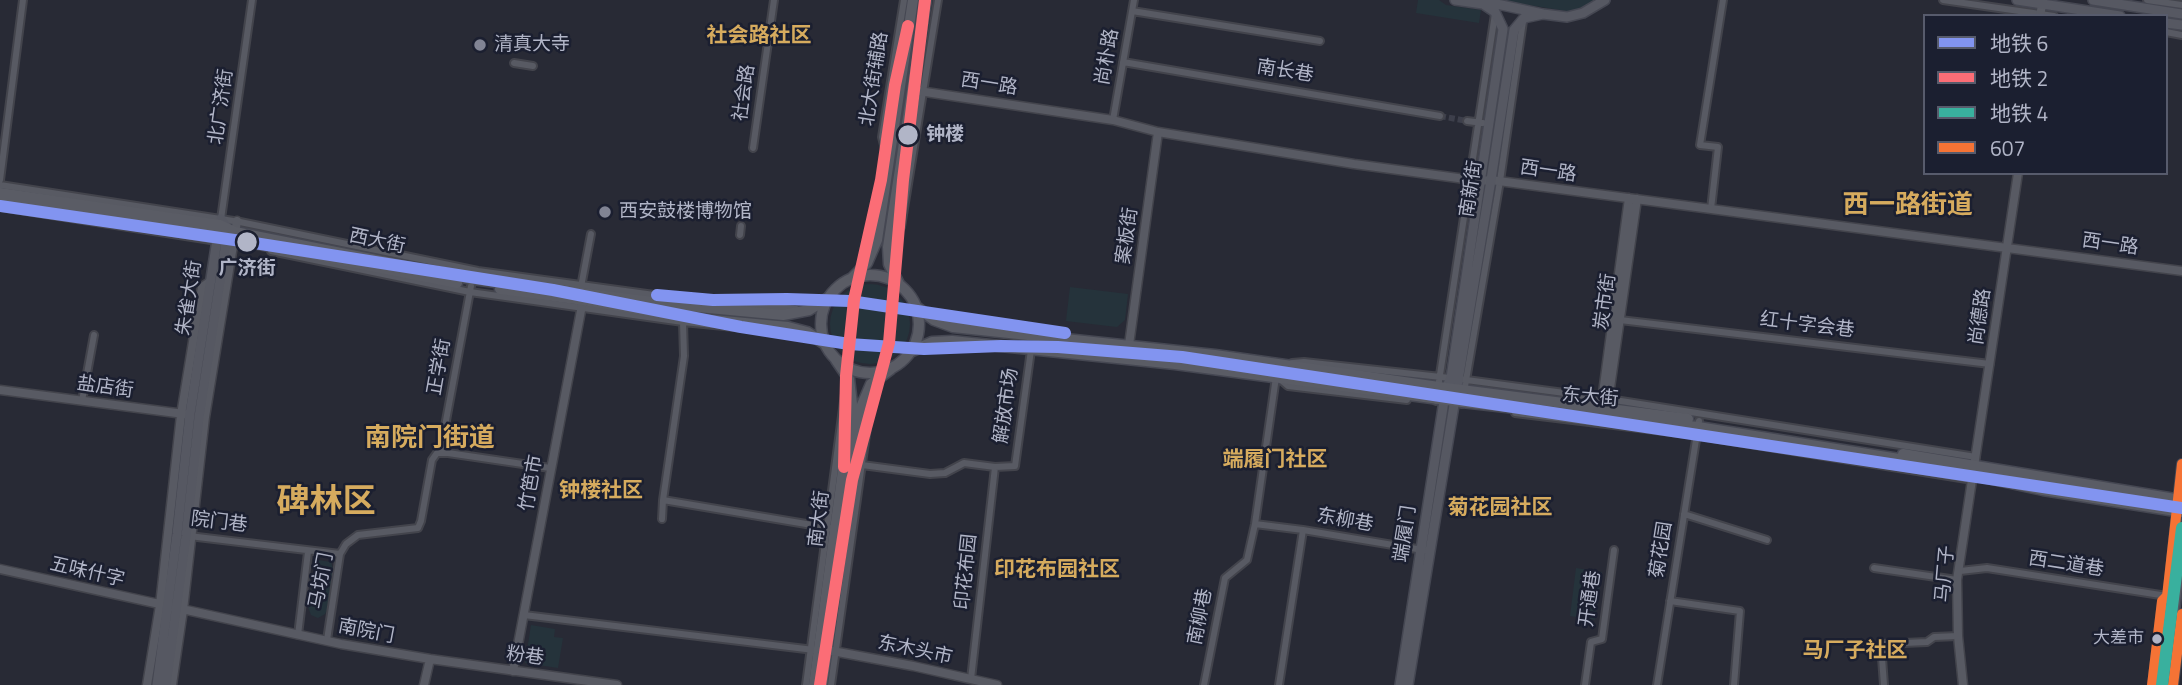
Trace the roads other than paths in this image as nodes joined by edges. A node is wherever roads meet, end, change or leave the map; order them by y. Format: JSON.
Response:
{"nodes":[{"id":1,"x":23,"y":0,"type":"edge"},
{"id":2,"x":252,"y":0,"type":"edge"},
{"id":3,"x":774,"y":0,"type":"edge"},
{"id":4,"x":904,"y":0,"type":"edge"},
{"id":5,"x":913,"y":0,"type":"edge"},
{"id":6,"x":926,"y":0,"type":"edge"},
{"id":7,"x":938,"y":0,"type":"edge"},
{"id":8,"x":1133,"y":0,"type":"edge"},
{"id":9,"x":1455,"y":0,"type":"edge"},
{"id":10,"x":1605,"y":0,"type":"edge"},
{"id":11,"x":1723,"y":0,"type":"edge"},
{"id":12,"x":1943,"y":0,"type":"edge"},
{"id":13,"x":2017,"y":0,"type":"edge"},
{"id":14,"x":2093,"y":0,"type":"edge"},
{"id":15,"x":2147,"y":0,"type":"edge"},
{"id":16,"x":1483,"y":4,"type":"junction"},
{"id":17,"x":2182,"y":5,"type":"edge"},
{"id":18,"x":2041,"y":8,"type":"edge"},
{"id":19,"x":1132,"y":11,"type":"junction"},
{"id":20,"x":1543,"y":14,"type":"junction"},
{"id":21,"x":2100,"y":14,"type":"edge"},
{"id":22,"x":2182,"y":14,"type":"edge"},
{"id":23,"x":1320,"y":41,"type":"dead end"},
{"id":24,"x":1124,"y":62,"type":"junction"},
{"id":25,"x":514,"y":63,"type":"dead end"},
{"id":26,"x":533,"y":66,"type":"dead end"},
{"id":27,"x":917,"y":90,"type":"junction"},
{"id":28,"x":1440,"y":116,"type":"tunnel mouth"},
{"id":29,"x":1113,"y":120,"type":"junction"},
{"id":30,"x":1467,"y":121,"type":"tunnel mouth"},
{"id":31,"x":1484,"y":123,"type":"junction"},
{"id":32,"x":1158,"y":132,"type":"junction"},
{"id":33,"x":753,"y":148,"type":"dead end"},
{"id":34,"x":888,"y":163,"type":"junction"},
{"id":35,"x":2018,"y":175,"type":"edge"},
{"id":36,"x":1496,"y":180,"type":"junction"},
{"id":37,"x":1475,"y":181,"type":"junction"},
{"id":38,"x":0,"y":183,"type":"edge"},
{"id":39,"x":0,"y":193,"type":"edge"},
{"id":40,"x":1633,"y":199,"type":"junction"},
{"id":41,"x":0,"y":200,"type":"edge"},
{"id":42,"x":0,"y":207,"type":"edge"},
{"id":43,"x":1711,"y":209,"type":"junction"},
{"id":44,"x":741,"y":226,"type":"dead end"},
{"id":45,"x":227,"y":233,"type":"junction"},
{"id":46,"x":591,"y":234,"type":"dead end"},
{"id":47,"x":740,"y":235,"type":"dead end"},
{"id":48,"x":2007,"y":247,"type":"junction"},
{"id":49,"x":2182,"y":271,"type":"edge"},
{"id":50,"x":846,"y":281,"type":"junction"},
{"id":51,"x":901,"y":287,"type":"junction"},
{"id":52,"x":470,"y":289,"type":"junction"},
{"id":53,"x":581,"y":296,"type":"junction"},
{"id":54,"x":828,"y":298,"type":"junction"},
{"id":55,"x":915,"y":306,"type":"junction"},
{"id":56,"x":687,"y":320,"type":"junction"},
{"id":57,"x":1620,"y":320,"type":"junction"},
{"id":58,"x":94,"y":335,"type":"dead end"},
{"id":59,"x":825,"y":344,"type":"junction"},
{"id":60,"x":1129,"y":345,"type":"junction"},
{"id":61,"x":1031,"y":349,"type":"junction"},
{"id":62,"x":910,"y":352,"type":"junction"},
{"id":63,"x":836,"y":360,"type":"junction"},
{"id":64,"x":1990,"y":364,"type":"junction"},
{"id":65,"x":891,"y":369,"type":"junction"},
{"id":66,"x":879,"y":376,"type":"junction"},
{"id":67,"x":1276,"y":377,"type":"junction"},
{"id":68,"x":1452,"y":384,"type":"junction"},
{"id":69,"x":0,"y":390,"type":"edge"},
{"id":70,"x":82,"y":401,"type":"junction"},
{"id":71,"x":1449,"y":402,"type":"junction"},
{"id":72,"x":1605,"y":404,"type":"junction"},
{"id":73,"x":194,"y":416,"type":"junction"},
{"id":74,"x":1698,"y":428,"type":"junction"},
{"id":75,"x":440,"y":453,"type":"junction"},
{"id":76,"x":2182,"y":464,"type":"edge"},
{"id":77,"x":862,"y":465,"type":"junction"},
{"id":78,"x":995,"y":467,"type":"junction"},
{"id":79,"x":550,"y":468,"type":"junction"},
{"id":80,"x":1974,"y":469,"type":"junction"},
{"id":81,"x":2180,"y":497,"type":"edge"},
{"id":82,"x":663,"y":500,"type":"junction"},
{"id":83,"x":1684,"y":514,"type":"junction"},
{"id":84,"x":2179,"y":517,"type":"edge"},
{"id":85,"x":662,"y":519,"type":"dead end"},
{"id":86,"x":1255,"y":524,"type":"junction"},
{"id":87,"x":832,"y":527,"type":"junction"},
{"id":88,"x":1303,"y":530,"type":"junction"},
{"id":89,"x":185,"y":535,"type":"junction"},
{"id":90,"x":1766,"y":540,"type":"dead end"},
{"id":91,"x":2182,"y":546,"type":"edge"},
{"id":92,"x":1425,"y":550,"type":"junction"},
{"id":93,"x":1614,"y":551,"type":"dead end"},
{"id":94,"x":307,"y":552,"type":"junction"},
{"id":95,"x":340,"y":554,"type":"junction"},
{"id":96,"x":1874,"y":568,"type":"dead end"},
{"id":97,"x":0,"y":569,"type":"edge"},
{"id":98,"x":1959,"y":575,"type":"junction"},
{"id":99,"x":2167,"y":596,"type":"junction"},
{"id":100,"x":1670,"y":601,"type":"junction"},
{"id":101,"x":163,"y":606,"type":"junction"},
{"id":102,"x":180,"y":610,"type":"junction"},
{"id":103,"x":2182,"y":614,"type":"edge"},
{"id":104,"x":524,"y":615,"type":"junction"},
{"id":105,"x":298,"y":635,"type":"junction"},
{"id":106,"x":1958,"y":636,"type":"junction"},
{"id":107,"x":327,"y":640,"type":"junction"},
{"id":108,"x":823,"y":650,"type":"junction"},
{"id":109,"x":2176,"y":654,"type":"edge"},
{"id":110,"x":430,"y":659,"type":"junction"},
{"id":111,"x":513,"y":671,"type":"junction"},
{"id":112,"x":971,"y":679,"type":"junction"},
{"id":113,"x":147,"y":685,"type":"edge"},
{"id":114,"x":157,"y":685,"type":"edge"},
{"id":115,"x":166,"y":685,"type":"edge"},
{"id":116,"x":172,"y":685,"type":"edge"},
{"id":117,"x":424,"y":685,"type":"edge"},
{"id":118,"x":617,"y":685,"type":"edge"},
{"id":119,"x":806,"y":685,"type":"edge"},
{"id":120,"x":814,"y":685,"type":"edge"},
{"id":121,"x":822,"y":685,"type":"edge"},
{"id":122,"x":831,"y":685,"type":"edge"},
{"id":123,"x":997,"y":685,"type":"edge"},
{"id":124,"x":1204,"y":685,"type":"edge"},
{"id":125,"x":1279,"y":685,"type":"edge"},
{"id":126,"x":1400,"y":685,"type":"edge"},
{"id":127,"x":1408,"y":685,"type":"edge"},
{"id":128,"x":1585,"y":685,"type":"edge"},
{"id":129,"x":1657,"y":685,"type":"edge"},
{"id":130,"x":1734,"y":685,"type":"edge"},
{"id":131,"x":1884,"y":685,"type":"edge"},
{"id":132,"x":1962,"y":685,"type":"edge"},
{"id":133,"x":2152,"y":685,"type":"edge"},
{"id":134,"x":2159,"y":685,"type":"edge"},
{"id":135,"x":2166,"y":685,"type":"edge"},
{"id":136,"x":2173,"y":685,"type":"edge"}],
"edges":[{"from":1,"to":38,"type":"street"},
{"from":2,"to":45,"type":"street","name":"北广济街"},
{"from":3,"to":33,"type":"street","name":"社会路"},
{"from":4,"to":34,"type":"street","name":"北大街辅路"},
{"from":5,"to":34,"type":"main road"},
{"from":6,"to":27,"type":"main road"},
{"from":7,"to":27,"type":"street"},
{"from":8,"to":19,"type":"street","name":"尚朴路"},
{"from":9,"to":16,"type":"main road"},
{"from":10,"to":20,"type":"main road"},
{"from":11,"to":43,"type":"street"},
{"from":12,"to":18,"type":"street"},
{"from":13,"to":18,"type":"main road"},
{"from":14,"to":22,"type":"main road"},
{"from":15,"to":17,"type":"street"},
{"from":16,"to":20,"type":"main road"},
{"from":16,"to":31,"type":"main road","name":"南新街"},
{"from":18,"to":21,"type":"main road"},
{"from":19,"to":23,"type":"street"},
{"from":19,"to":24,"type":"street","name":"尚朴路"},
{"from":20,"to":36,"type":"main road","name":"南新街"},
{"from":24,"to":28,"type":"street","name":"南长巷"},
{"from":24,"to":29,"type":"street","name":"尚朴路"},
{"from":25,"to":26,"type":"street"},
{"from":27,"to":29,"type":"street","name":"西一路"},
{"from":27,"to":51,"type":"main road"},
{"from":29,"to":32,"type":"street","name":"西一路"},
{"from":30,"to":31,"type":"street"},
{"from":31,"to":37,"type":"main road","name":"南新街"},
{"from":32,"to":37,"type":"street","name":"西一路"},
{"from":32,"to":60,"type":"street","name":"案板街"},
{"from":34,"to":50,"type":"main road"},
{"from":35,"to":48,"type":"street","name":"尚德路"},
{"from":36,"to":37,"type":"street","name":"西一路"},
{"from":36,"to":40,"type":"street","name":"西一路"},
{"from":36,"to":68,"type":"main road","name":"南新街"},
{"from":37,"to":68,"type":"main road","name":"南新街"},
{"from":38,"to":45,"type":"street"},
{"from":39,"to":45,"type":"main road","name":"西大街"},
{"from":40,"to":43,"type":"street","name":"西一路"},
{"from":40,"to":57,"type":"street","name":"炭市街"},
{"from":40,"to":72,"type":"street","name":"炭市街"},
{"from":41,"to":45,"type":"main road","name":"西大街"},
{"from":42,"to":45,"type":"street"},
{"from":43,"to":48,"type":"street","name":"西一路"},
{"from":44,"to":47,"type":"street"},
{"from":45,"to":52,"type":"main road","name":"西大街"},
{"from":45,"to":53,"type":"main road","name":"西大街"},
{"from":45,"to":73,"type":"main road","name":"朱雀大街"},
{"from":45,"to":73,"type":"main road","name":"朱雀大街"},
{"from":46,"to":53,"type":"street"},
{"from":48,"to":49,"type":"street","name":"西一路"},
{"from":48,"to":64,"type":"street","name":"尚德路"},
{"from":50,"to":51,"type":"main road"},
{"from":50,"to":54,"type":"main road"},
{"from":51,"to":55,"type":"main road"},
{"from":52,"to":53,"type":"main road","name":"西大街"},
{"from":52,"to":75,"type":"street","name":"正学街"},
{"from":53,"to":54,"type":"main road","name":"西大街"},
{"from":53,"to":56,"type":"main road","name":"西大街"},
{"from":53,"to":79,"type":"street","name":"竹笆市"},
{"from":54,"to":59,"type":"main road"},
{"from":55,"to":60,"type":"main road","name":"东大街"},
{"from":55,"to":62,"type":"main road"},
{"from":56,"to":59,"type":"main road","name":"西大街"},
{"from":56,"to":82,"type":"street"},
{"from":57,"to":64,"type":"street","name":"红十字会巷"},
{"from":57,"to":72,"type":"street","name":"炭市街"},
{"from":58,"to":70,"type":"street"},
{"from":59,"to":63,"type":"main road"},
{"from":60,"to":68,"type":"main road","name":"东大街"},
{"from":61,"to":62,"type":"main road","name":"东大街"},
{"from":61,"to":67,"type":"main road","name":"东大街"},
{"from":61,"to":78,"type":"street","name":"解放市场"},
{"from":62,"to":65,"type":"main road"},
{"from":63,"to":65,"type":"main road"},
{"from":63,"to":87,"type":"main road","name":"南大街"},
{"from":64,"to":80,"type":"street","name":"尚德路"},
{"from":65,"to":66,"type":"main road","name":"南大街"},
{"from":66,"to":77,"type":"street"},
{"from":66,"to":108,"type":"main road","name":"南大街"},
{"from":67,"to":71,"type":"main road","name":"东大街"},
{"from":67,"to":86,"type":"street","name":"南柳巷"},
{"from":68,"to":71,"type":"main road","name":"端履门"},
{"from":68,"to":71,"type":"street"},
{"from":68,"to":72,"type":"main road","name":"东大街"},
{"from":69,"to":70,"type":"street","name":"盐店街"},
{"from":70,"to":73,"type":"street","name":"盐店街"},
{"from":71,"to":74,"type":"main road","name":"东大街"},
{"from":71,"to":92,"type":"main road","name":"端履门"},
{"from":72,"to":74,"type":"main road","name":"东大街"},
{"from":72,"to":80,"type":"street"},
{"from":73,"to":89,"type":"main road","name":"朱雀大街"},
{"from":73,"to":89,"type":"street"},
{"from":73,"to":101,"type":"street"},
{"from":74,"to":80,"type":"main road","name":"东大街"},
{"from":74,"to":83,"type":"street","name":"菊花园"},
{"from":75,"to":79,"type":"street"},
{"from":75,"to":95,"type":"street","name":"马坊门"},
{"from":76,"to":81,"type":"main road"},
{"from":77,"to":78,"type":"street"},
{"from":77,"to":108,"type":"street"},
{"from":78,"to":112,"type":"street","name":"印花布园"},
{"from":79,"to":104,"type":"street","name":"竹笆市"},
{"from":80,"to":81,"type":"main road","name":"东大街"},
{"from":80,"to":84,"type":"main road","name":"东大街"},
{"from":80,"to":98,"type":"street","name":"马厂子"},
{"from":81,"to":84,"type":"main road"},
{"from":82,"to":85,"type":"street"},
{"from":82,"to":87,"type":"street"},
{"from":83,"to":90,"type":"street"},
{"from":83,"to":100,"type":"street","name":"菊花园"},
{"from":84,"to":99,"type":"main road"},
{"from":86,"to":88,"type":"street","name":"东柳巷"},
{"from":86,"to":124,"type":"street","name":"南柳巷"},
{"from":87,"to":108,"type":"main road","name":"南大街"},
{"from":88,"to":92,"type":"street","name":"东柳巷"},
{"from":88,"to":125,"type":"street"},
{"from":89,"to":94,"type":"street","name":"院门巷"},
{"from":89,"to":101,"type":"main road","name":"朱雀大街"},
{"from":89,"to":102,"type":"main road","name":"朱雀大街"},
{"from":91,"to":109,"type":"main road"},
{"from":92,"to":126,"type":"main road","name":"端履门"},
{"from":92,"to":127,"type":"main road","name":"端履门"},
{"from":93,"to":128,"type":"street","name":"开通巷"},
{"from":94,"to":95,"type":"street","name":"院门巷"},
{"from":94,"to":105,"type":"street"},
{"from":95,"to":107,"type":"street","name":"马坊门"},
{"from":96,"to":98,"type":"street","name":"西二道巷"},
{"from":97,"to":101,"type":"street","name":"五味什字"},
{"from":98,"to":99,"type":"street","name":"西二道巷"},
{"from":98,"to":106,"type":"street","name":"马厂子"},
{"from":99,"to":133,"type":"street"},
{"from":99,"to":134,"type":"main road"},
{"from":100,"to":129,"type":"street","name":"菊花园"},
{"from":100,"to":130,"type":"street"},
{"from":101,"to":102,"type":"street","name":"南院门"},
{"from":101,"to":113,"type":"street"},
{"from":101,"to":114,"type":"main road","name":"朱雀大街"},
{"from":102,"to":105,"type":"street","name":"南院门"},
{"from":102,"to":115,"type":"main road","name":"朱雀大街"},
{"from":102,"to":116,"type":"street"},
{"from":103,"to":109,"type":"main road"},
{"from":104,"to":108,"type":"street"},
{"from":104,"to":111,"type":"street","name":"竹笆市"},
{"from":105,"to":107,"type":"street","name":"南院门"},
{"from":106,"to":131,"type":"street"},
{"from":106,"to":132,"type":"street","name":"马厂子"},
{"from":107,"to":110,"type":"street","name":"南院门"},
{"from":108,"to":112,"type":"street","name":"东木头市"},
{"from":108,"to":119,"type":"street"},
{"from":108,"to":120,"type":"main road","name":"南大街"},
{"from":108,"to":121,"type":"main road","name":"南大街"},
{"from":108,"to":122,"type":"street"},
{"from":109,"to":135,"type":"main road"},
{"from":109,"to":136,"type":"main road"},
{"from":110,"to":111,"type":"street","name":"粉巷"},
{"from":110,"to":117,"type":"street"},
{"from":111,"to":118,"type":"street","name":"粉巷"},
{"from":112,"to":123,"type":"street","name":"东木头市"}]}
